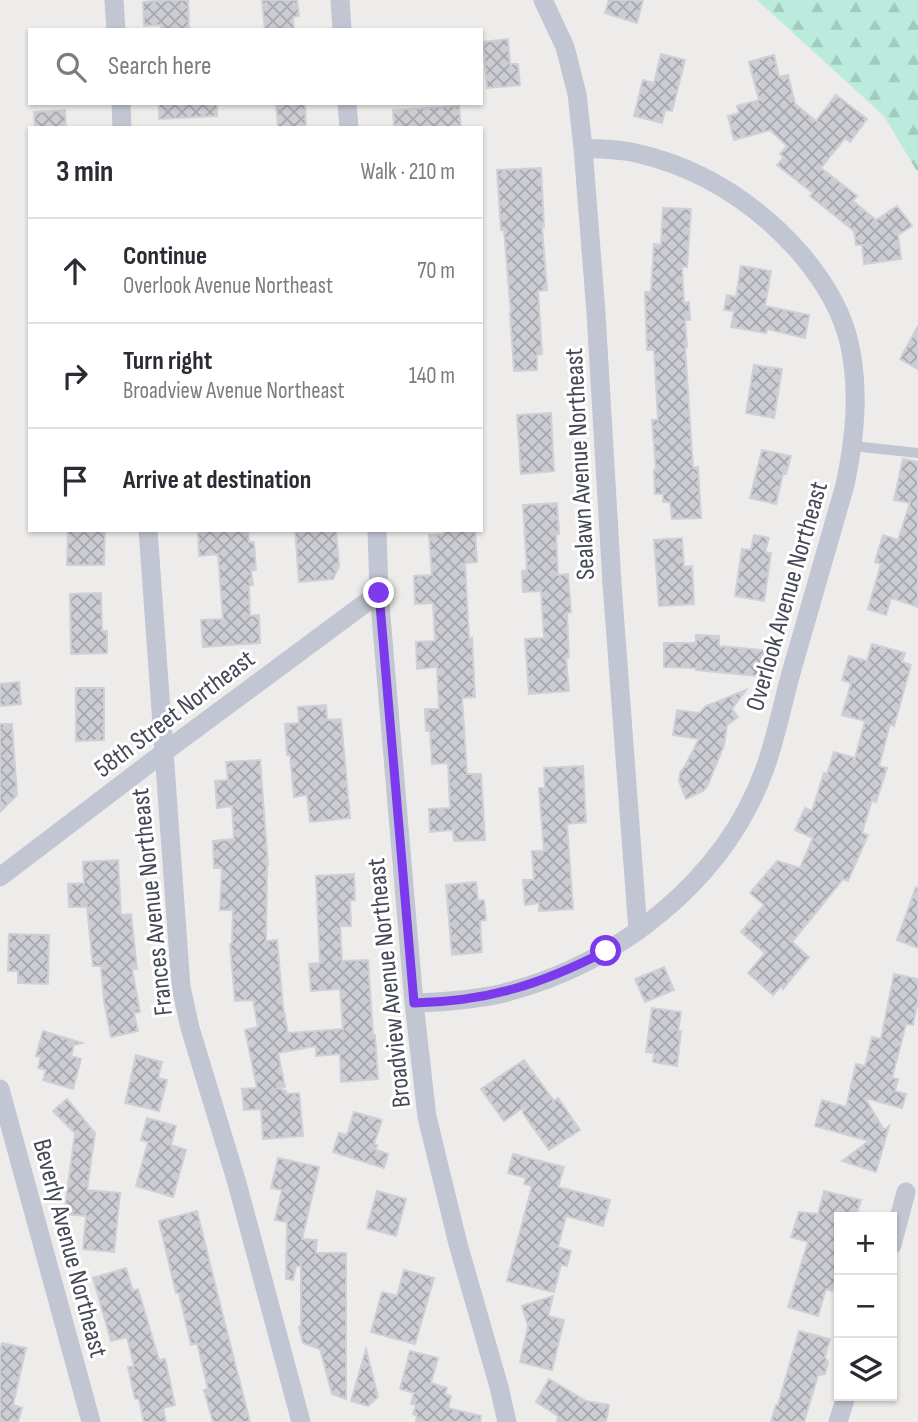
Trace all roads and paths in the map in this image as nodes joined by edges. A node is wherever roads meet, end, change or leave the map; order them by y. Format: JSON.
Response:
{"nodes":[{"id":1,"x":114,"y":0,"type":"edge"},
{"id":2,"x":340,"y":0,"type":"edge"},
{"id":3,"x":543,"y":0,"type":"edge"},
{"id":4,"x":116,"y":28,"type":"edge"},
{"id":5,"x":342,"y":28,"type":"edge"},
{"id":6,"x":121,"y":105,"type":"edge"},
{"id":7,"x":347,"y":105,"type":"edge"},
{"id":8,"x":122,"y":126,"type":"edge"},
{"id":9,"x":349,"y":126,"type":"edge"},
{"id":10,"x":583,"y":148,"type":"junction"},
{"id":11,"x":853,"y":446,"type":"junction"},
{"id":12,"x":918,"y":453,"type":"edge"},
{"id":13,"x":148,"y":532,"type":"edge"},
{"id":14,"x":377,"y":532,"type":"edge"},
{"id":15,"x":379,"y":593,"type":"junction"},
{"id":16,"x":163,"y":753,"type":"junction"},
{"id":17,"x":0,"y":877,"type":"edge"},
{"id":18,"x":638,"y":931,"type":"junction"},
{"id":19,"x":414,"y":1003,"type":"junction"},
{"id":20,"x":0,"y":1089,"type":"edge"},
{"id":21,"x":906,"y":1192,"type":"dead end"},
{"id":22,"x":908,"y":1222,"type":"edge"},
{"id":23,"x":897,"y":1238,"type":"edge"},
{"id":24,"x":844,"y":1401,"type":"edge"},
{"id":25,"x":91,"y":1422,"type":"edge"},
{"id":26,"x":301,"y":1422,"type":"edge"},
{"id":27,"x":508,"y":1422,"type":"edge"},
{"id":28,"x":838,"y":1422,"type":"edge"}],
"edges":[{"from":1,"to":4,"type":"street"},
{"from":2,"to":5,"type":"street"},
{"from":3,"to":10,"type":"street","name":"Sealawn Avenue Northeast"},
{"from":6,"to":8,"type":"street"},
{"from":7,"to":9,"type":"street"},
{"from":10,"to":11,"type":"street","name":"Overlook Avenue Northeast"},
{"from":10,"to":18,"type":"street","name":"Sealawn Avenue Northeast"},
{"from":11,"to":12,"type":"lane"},
{"from":11,"to":18,"type":"street","name":"Overlook Avenue Northeast"},
{"from":13,"to":16,"type":"street","name":"Frances Avenue Northeast"},
{"from":14,"to":15,"type":"street","name":"Broadview Avenue Northeast"},
{"from":15,"to":16,"type":"street","name":"58th Street Northeast"},
{"from":15,"to":19,"type":"street","name":"Broadview Avenue Northeast"},
{"from":16,"to":17,"type":"street","name":"58th Street Northeast"},
{"from":16,"to":26,"type":"street","name":"Frances Avenue Northeast"},
{"from":18,"to":19,"type":"street","name":"Overlook Avenue Northeast"},
{"from":19,"to":27,"type":"street","name":"Broadview Avenue Northeast"},
{"from":20,"to":25,"type":"street","name":"Beverly Avenue Northeast"},
{"from":21,"to":22,"type":"street"},
{"from":22,"to":23,"type":"street"},
{"from":24,"to":28,"type":"street"}]}
